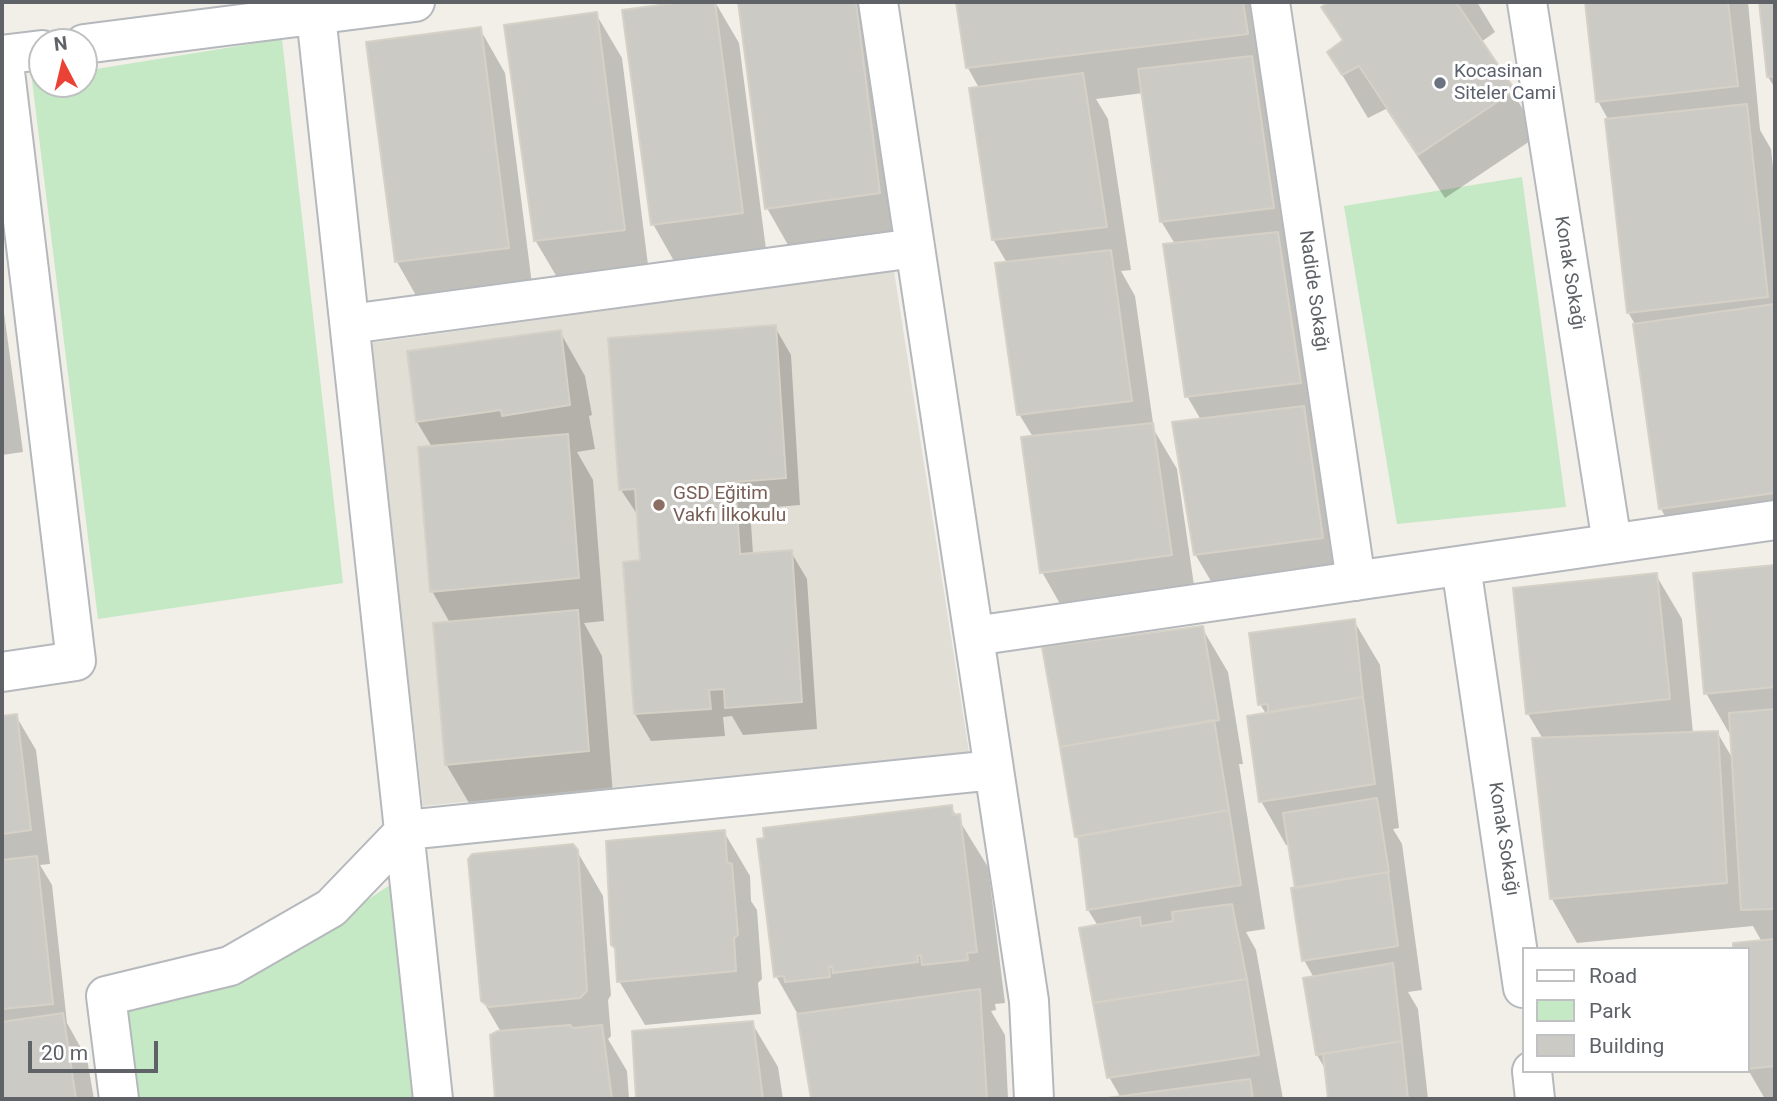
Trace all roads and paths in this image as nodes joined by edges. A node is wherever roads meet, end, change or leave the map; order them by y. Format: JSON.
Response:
{"nodes":[{"id":1,"x":878,"y":2,"type":"edge"},
{"id":2,"x":1270,"y":2,"type":"edge"},
{"id":3,"x":1527,"y":2,"type":"edge"},
{"id":4,"x":391,"y":3,"type":"edge"},
{"id":5,"x":316,"y":15,"type":"junction"},
{"id":6,"x":98,"y":42,"type":"edge"},
{"id":7,"x":28,"y":52,"type":"edge"},
{"id":8,"x":2,"y":55,"type":"edge"},
{"id":9,"x":915,"y":248,"type":"junction"},
{"id":10,"x":350,"y":324,"type":"junction"},
{"id":11,"x":1775,"y":520,"type":"edge"},
{"id":12,"x":1612,"y":543,"type":"junction"},
{"id":13,"x":1461,"y":566,"type":"junction"},
{"id":14,"x":1356,"y":581,"type":"junction"},
{"id":15,"x":974,"y":636,"type":"junction"},
{"id":16,"x":2,"y":672,"type":"edge"},
{"id":17,"x":994,"y":770,"type":"junction"},
{"id":18,"x":406,"y":830,"type":"junction"},
{"id":19,"x":1522,"y":981,"type":"edge"},
{"id":20,"x":1532,"y":1073,"type":"edge"},
{"id":21,"x":119,"y":1099,"type":"edge"},
{"id":22,"x":433,"y":1099,"type":"edge"},
{"id":23,"x":1034,"y":1099,"type":"edge"},
{"id":24,"x":1535,"y":1099,"type":"edge"}],
"edges":[{"from":1,"to":9,"type":"street"},
{"from":2,"to":14,"type":"street","name":"Nadide Sokağı"},
{"from":3,"to":12,"type":"street","name":"Konak Sokağı"},
{"from":4,"to":5,"type":"street"},
{"from":5,"to":6,"type":"street"},
{"from":5,"to":10,"type":"street"},
{"from":7,"to":8,"type":"street"},
{"from":8,"to":16,"type":"street"},
{"from":9,"to":10,"type":"street"},
{"from":9,"to":15,"type":"street"},
{"from":10,"to":18,"type":"street"},
{"from":11,"to":12,"type":"street"},
{"from":12,"to":13,"type":"street"},
{"from":13,"to":14,"type":"street"},
{"from":13,"to":19,"type":"street","name":"Konak Sokağı"},
{"from":14,"to":15,"type":"street"},
{"from":15,"to":17,"type":"street"},
{"from":17,"to":18,"type":"street"},
{"from":17,"to":23,"type":"street"},
{"from":18,"to":21,"type":"street"},
{"from":18,"to":22,"type":"street"},
{"from":20,"to":24,"type":"street"}]}
